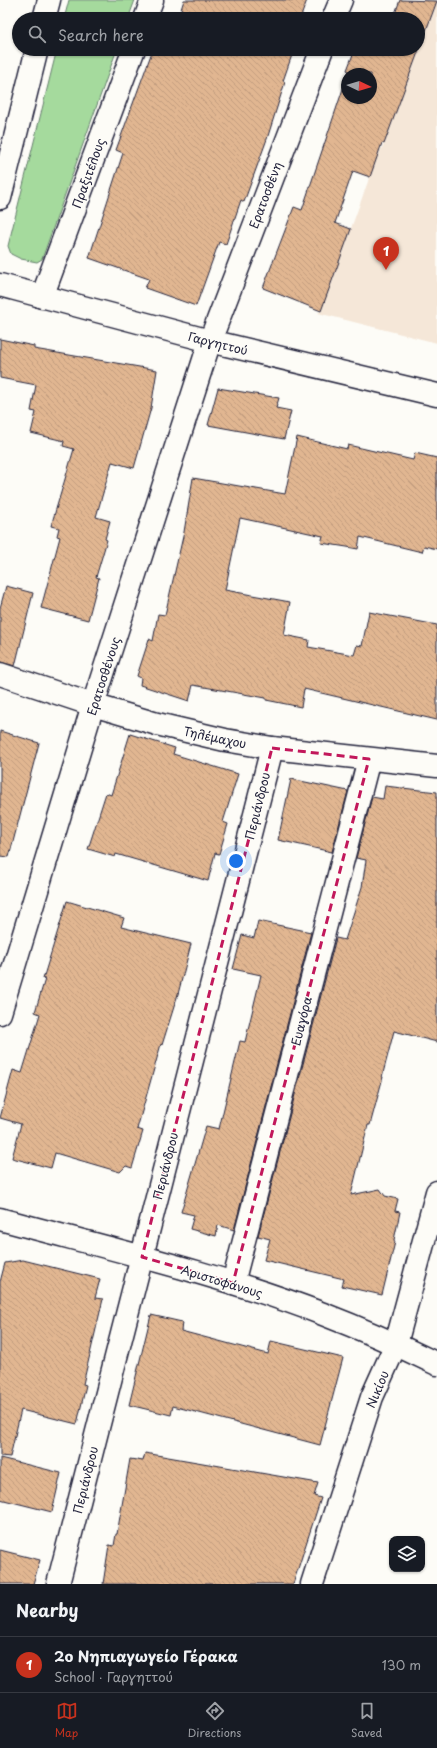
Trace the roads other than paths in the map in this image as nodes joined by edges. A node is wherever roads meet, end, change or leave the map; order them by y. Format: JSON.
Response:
{"nodes":[{"id":1,"x":49,"y":0,"type":"edge"},
{"id":2,"x":152,"y":0,"type":"edge"},
{"id":3,"x":340,"y":0,"type":"edge"},
{"id":4,"x":46,"y":12,"type":"edge"},
{"id":5,"x":148,"y":12,"type":"edge"},
{"id":6,"x":336,"y":12,"type":"edge"},
{"id":7,"x":35,"y":56,"type":"edge"},
{"id":8,"x":131,"y":56,"type":"edge"},
{"id":9,"x":319,"y":56,"type":"edge"},
{"id":10,"x":0,"y":198,"type":"edge"},
{"id":11,"x":0,"y":286,"type":"edge"},
{"id":12,"x":42,"y":297,"type":"junction"},
{"id":13,"x":210,"y":341,"type":"junction"},
{"id":14,"x":437,"y":395,"type":"edge"},
{"id":15,"x":0,"y":674,"type":"edge"},
{"id":16,"x":93,"y":705,"type":"junction"},
{"id":17,"x":272,"y":748,"type":"junction"},
{"id":18,"x":369,"y":759,"type":"junction"},
{"id":19,"x":437,"y":766,"type":"edge"},
{"id":20,"x":0,"y":1013,"type":"edge"},
{"id":21,"x":437,"y":1192,"type":"edge"},
{"id":22,"x":0,"y":1219,"type":"edge"},
{"id":23,"x":142,"y":1257,"type":"junction"},
{"id":24,"x":233,"y":1284,"type":"junction"},
{"id":25,"x":396,"y":1344,"type":"junction"},
{"id":26,"x":437,"y":1364,"type":"edge"},
{"id":27,"x":58,"y":1584,"type":"edge"},
{"id":28,"x":312,"y":1584,"type":"edge"}],
"edges":[{"from":1,"to":4,"type":"street"},
{"from":2,"to":5,"type":"street"},
{"from":3,"to":6,"type":"street"},
{"from":7,"to":10,"type":"street"},
{"from":8,"to":12,"type":"street","name":"Πραξιτέλους"},
{"from":9,"to":13,"type":"street","name":"Ερατοσθένη"},
{"from":11,"to":12,"type":"street","name":"Γαργηττού"},
{"from":12,"to":13,"type":"street","name":"Γαργηττού"},
{"from":13,"to":14,"type":"street","name":"Γαργηττού"},
{"from":13,"to":16,"type":"street","name":"Ερατοσθένους"},
{"from":15,"to":16,"type":"street","name":"Τηλέμαχου"},
{"from":16,"to":17,"type":"street","name":"Τηλέμαχου"},
{"from":16,"to":20,"type":"street","name":"Ερατοσθένους"},
{"from":17,"to":18,"type":"street","name":"Τηλέμαχου"},
{"from":17,"to":23,"type":"street","name":"Περιάνδρου"},
{"from":18,"to":19,"type":"street","name":"Τηλέμαχου"},
{"from":18,"to":24,"type":"street","name":"Ευαγόρα"},
{"from":21,"to":25,"type":"street","name":"Νικίου"},
{"from":22,"to":23,"type":"street","name":"Αριστοφάνους"},
{"from":23,"to":24,"type":"street","name":"Αριστοφάνους"},
{"from":23,"to":27,"type":"street","name":"Περιάνδρου"},
{"from":24,"to":25,"type":"street","name":"Αριστοφάνους"},
{"from":25,"to":26,"type":"street","name":"Αριστοφάνους"},
{"from":25,"to":28,"type":"street","name":"Νικίου"}]}
